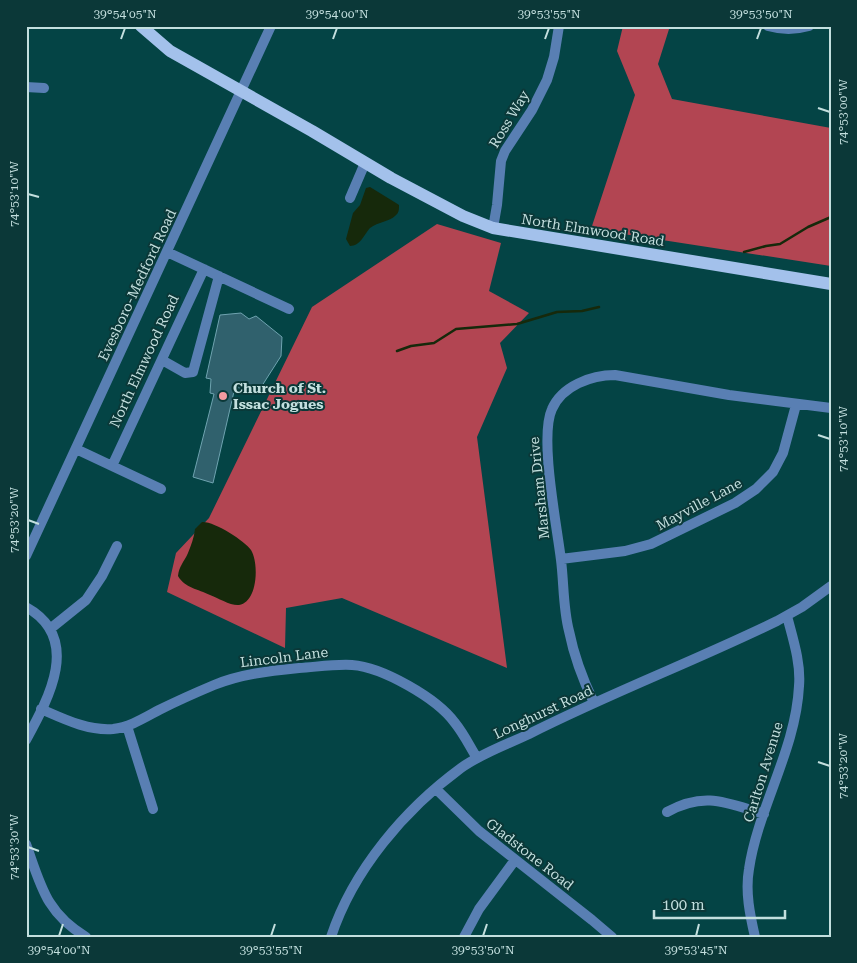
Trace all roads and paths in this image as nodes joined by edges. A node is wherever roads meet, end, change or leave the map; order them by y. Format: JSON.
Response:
{"nodes":[{"id":1,"x":141,"y":26,"type":"edge"},
{"id":2,"x":271,"y":26,"type":"edge"},
{"id":3,"x":559,"y":26,"type":"edge"},
{"id":4,"x":768,"y":26,"type":"edge"},
{"id":5,"x":809,"y":26,"type":"edge"},
{"id":6,"x":26,"y":87,"type":"edge"},
{"id":7,"x":44,"y":88,"type":"dead end"},
{"id":8,"x":241,"y":91,"type":"junction"},
{"id":9,"x":365,"y":163,"type":"junction"},
{"id":10,"x":350,"y":198,"type":"dead end"},
{"id":11,"x":493,"y":228,"type":"junction"},
{"id":12,"x":167,"y":252,"type":"junction"},
{"id":13,"x":204,"y":269,"type":"junction"},
{"id":14,"x":219,"y":276,"type":"junction"},
{"id":15,"x":831,"y":284,"type":"edge"},
{"id":16,"x":290,"y":309,"type":"dead end"},
{"id":17,"x":162,"y":360,"type":"junction"},
{"id":18,"x":796,"y":404,"type":"junction"},
{"id":19,"x":831,"y":408,"type":"edge"},
{"id":20,"x":76,"y":448,"type":"junction"},
{"id":21,"x":112,"y":466,"type":"junction"},
{"id":22,"x":161,"y":489,"type":"dead end"},
{"id":23,"x":117,"y":546,"type":"dead end"},
{"id":24,"x":26,"y":556,"type":"edge"},
{"id":25,"x":561,"y":559,"type":"junction"},
{"id":26,"x":831,"y":586,"type":"edge"},
{"id":27,"x":26,"y":607,"type":"edge"},
{"id":28,"x":787,"y":616,"type":"junction"},
{"id":29,"x":50,"y":629,"type":"junction"},
{"id":30,"x":594,"y":703,"type":"junction"},
{"id":31,"x":41,"y":709,"type":"junction"},
{"id":32,"x":127,"y":726,"type":"junction"},
{"id":33,"x":26,"y":740,"type":"edge"},
{"id":34,"x":477,"y":758,"type":"junction"},
{"id":35,"x":436,"y":789,"type":"junction"},
{"id":36,"x":153,"y":809,"type":"dead end"},
{"id":37,"x":667,"y":812,"type":"dead end"},
{"id":38,"x":764,"y":814,"type":"junction"},
{"id":39,"x":26,"y":844,"type":"edge"},
{"id":40,"x":29,"y":858,"type":"edge"},
{"id":41,"x":515,"y":860,"type":"junction"},
{"id":42,"x":86,"y":937,"type":"edge"},
{"id":43,"x":331,"y":937,"type":"edge"},
{"id":44,"x":464,"y":937,"type":"edge"},
{"id":45,"x":612,"y":937,"type":"edge"},
{"id":46,"x":755,"y":937,"type":"edge"}],
"edges":[{"from":1,"to":8,"type":"main road","name":"North Elmwood Road"},
{"from":2,"to":8,"type":"street","name":"Evesboro-Medford Road"},
{"from":3,"to":11,"type":"street","name":"Ross Way"},
{"from":4,"to":5,"type":"street"},
{"from":6,"to":7,"type":"street"},
{"from":8,"to":9,"type":"main road","name":"North Elmwood Road"},
{"from":8,"to":12,"type":"street","name":"Evesboro-Medford Road"},
{"from":9,"to":10,"type":"street"},
{"from":9,"to":11,"type":"main road","name":"North Elmwood Road"},
{"from":11,"to":15,"type":"main road","name":"North Elmwood Road"},
{"from":12,"to":13,"type":"street"},
{"from":12,"to":20,"type":"street","name":"Evesboro-Medford Road"},
{"from":13,"to":14,"type":"street"},
{"from":13,"to":17,"type":"street","name":"North Elmwood Road"},
{"from":14,"to":16,"type":"street"},
{"from":14,"to":17,"type":"street"},
{"from":17,"to":21,"type":"street","name":"North Elmwood Road"},
{"from":18,"to":19,"type":"street","name":"Marsham Drive"},
{"from":18,"to":25,"type":"street","name":"Mayville Lane"},
{"from":18,"to":25,"type":"street","name":"Marsham Drive"},
{"from":20,"to":21,"type":"street"},
{"from":20,"to":24,"type":"street","name":"Evesboro-Medford Road"},
{"from":21,"to":22,"type":"street"},
{"from":23,"to":29,"type":"street"},
{"from":25,"to":30,"type":"street","name":"Marsham Drive"},
{"from":26,"to":28,"type":"street","name":"Longhurst Road"},
{"from":27,"to":29,"type":"street"},
{"from":28,"to":30,"type":"street","name":"Longhurst Road"},
{"from":28,"to":38,"type":"street","name":"Carlton Avenue"},
{"from":29,"to":31,"type":"street"},
{"from":30,"to":34,"type":"street","name":"Longhurst Road"},
{"from":31,"to":32,"type":"street","name":"Lincoln Lane"},
{"from":31,"to":33,"type":"street"},
{"from":32,"to":34,"type":"street","name":"Lincoln Lane"},
{"from":32,"to":36,"type":"street"},
{"from":34,"to":35,"type":"street","name":"Longhurst Road"},
{"from":35,"to":41,"type":"street","name":"Gladstone Road"},
{"from":35,"to":43,"type":"street","name":"Longhurst Road"},
{"from":37,"to":38,"type":"street"},
{"from":38,"to":46,"type":"street","name":"Carlton Avenue"},
{"from":39,"to":40,"type":"street"},
{"from":40,"to":42,"type":"street"},
{"from":41,"to":44,"type":"street"},
{"from":41,"to":45,"type":"street","name":"Gladstone Road"}]}
